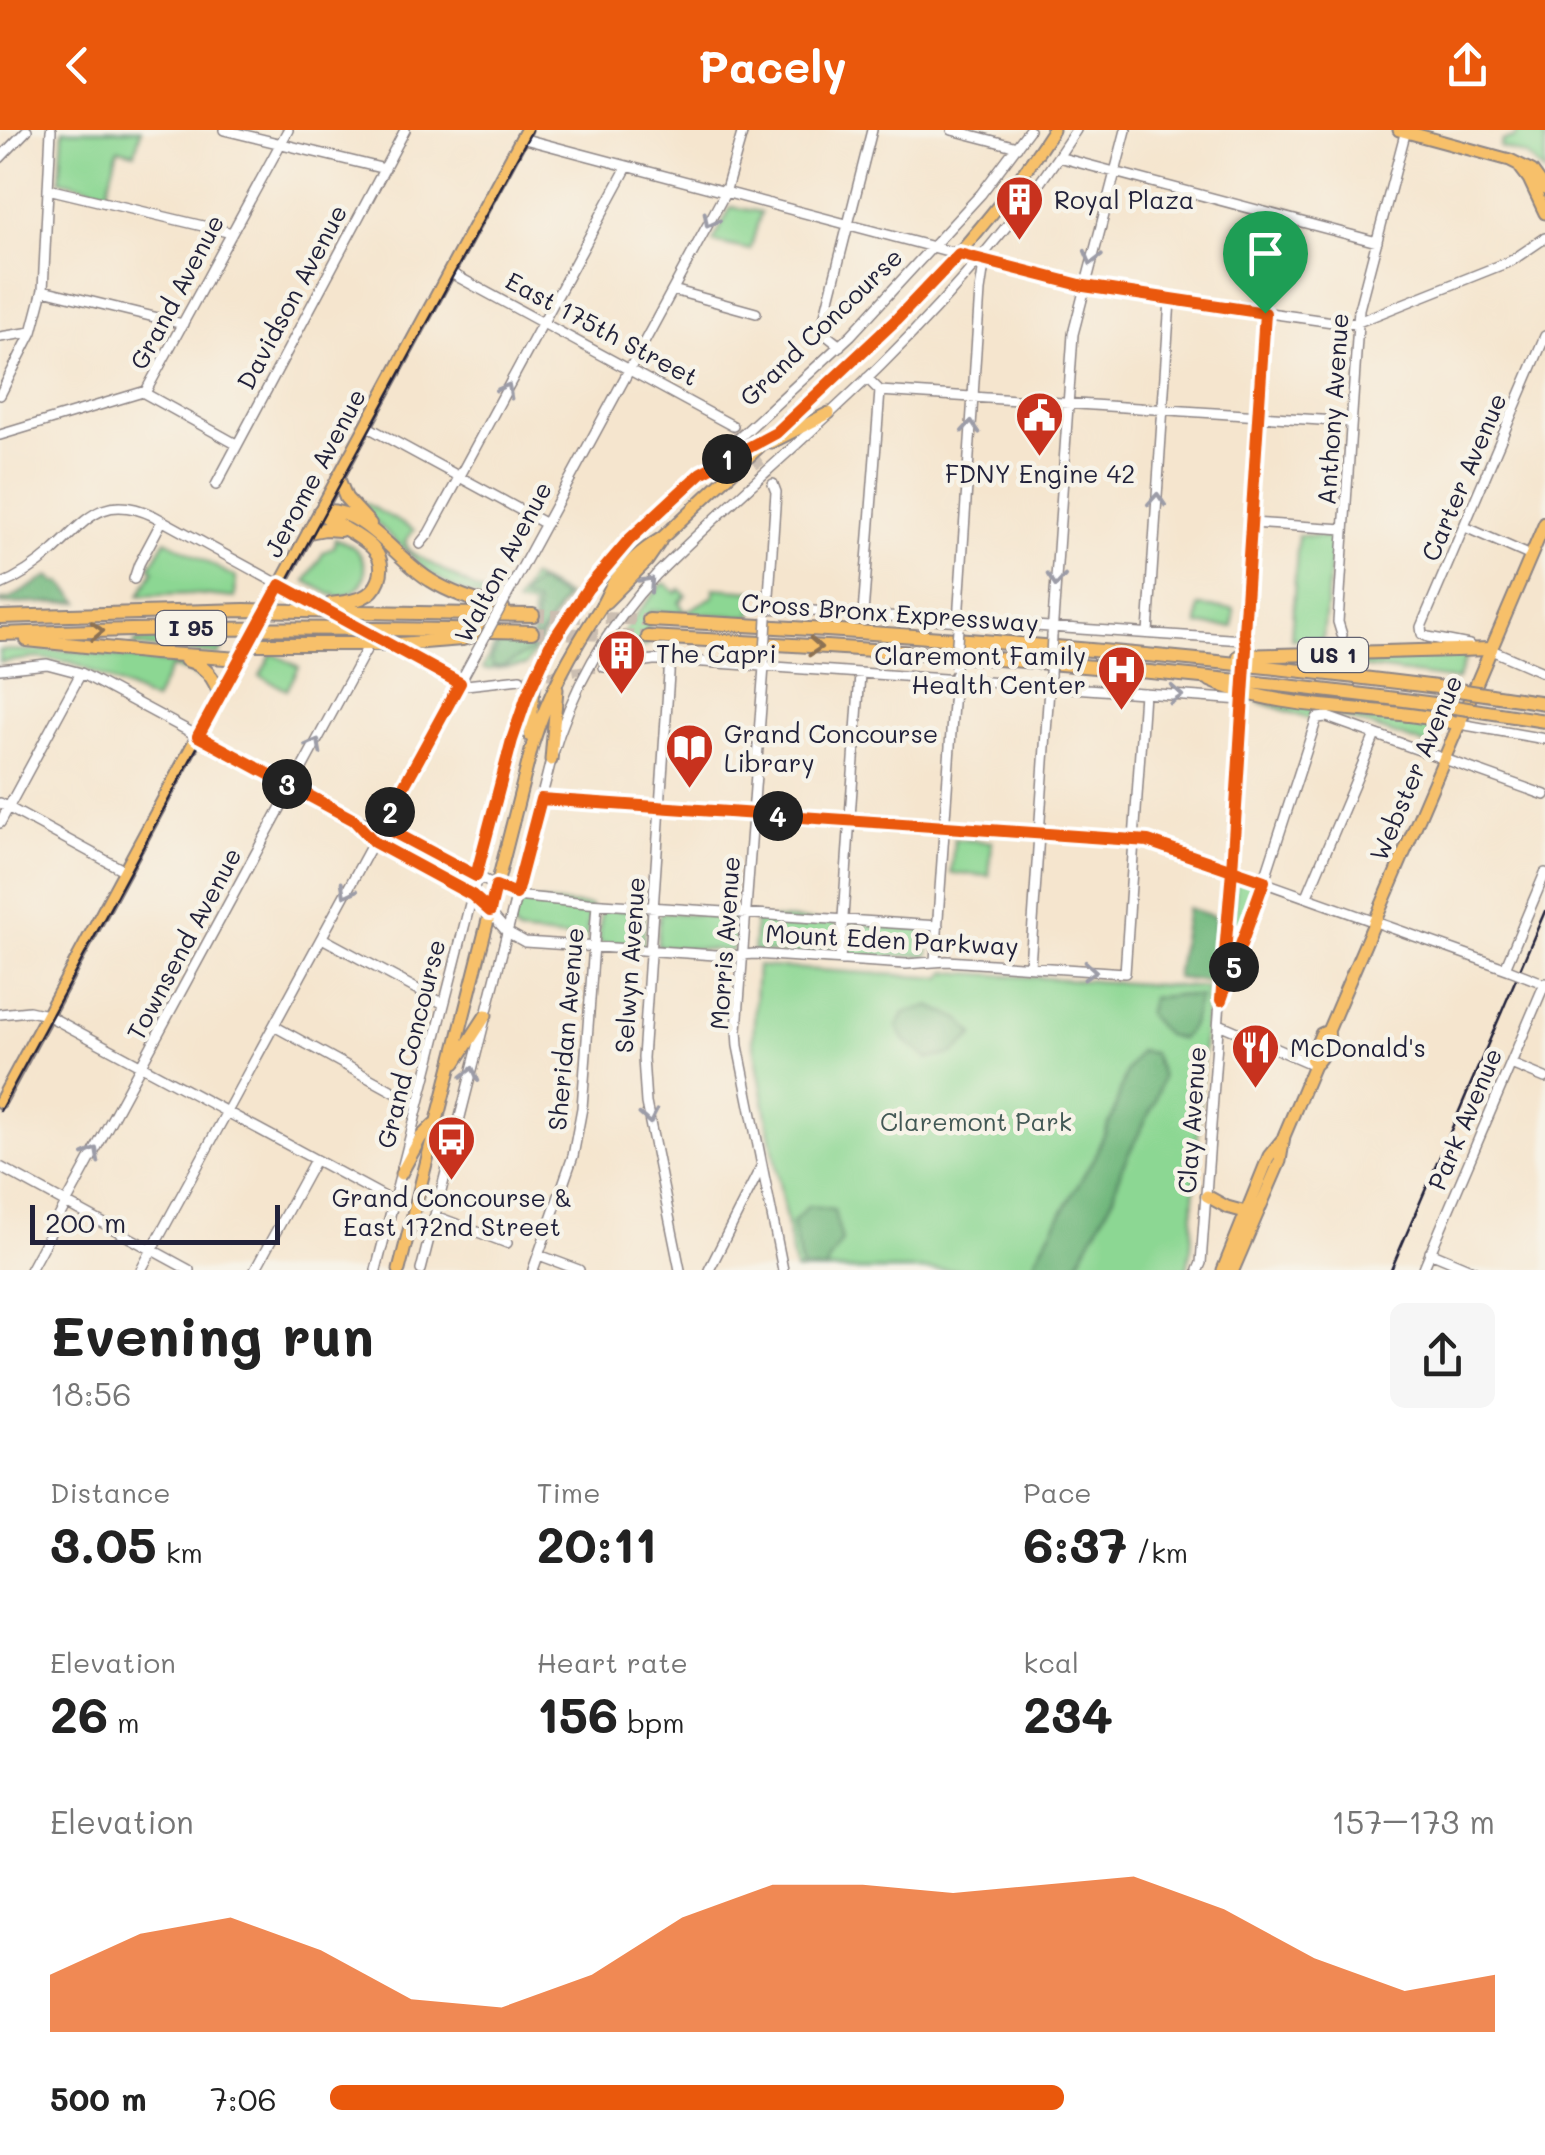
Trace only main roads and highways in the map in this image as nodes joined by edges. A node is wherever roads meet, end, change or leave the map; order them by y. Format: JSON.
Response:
{"nodes":[{"id":1,"x":1053,"y":130,"type":"edge"},
{"id":2,"x":1404,"y":131,"type":"edge"},
{"id":3,"x":524,"y":134,"type":"edge"},
{"id":4,"x":1517,"y":164,"type":"junction"},
{"id":5,"x":1545,"y":189,"type":"edge"},
{"id":6,"x":1545,"y":213,"type":"edge"},
{"id":7,"x":830,"y":414,"type":"road end"},
{"id":8,"x":776,"y":433,"type":"junction"},
{"id":9,"x":759,"y":449,"type":"junction"},
{"id":10,"x":701,"y":473,"type":"road end"},
{"id":11,"x":338,"y":478,"type":"junction"},
{"id":12,"x":320,"y":511,"type":"junction"},
{"id":13,"x":1545,"y":523,"type":"edge"},
{"id":14,"x":308,"y":532,"type":"junction"},
{"id":15,"x":361,"y":538,"type":"junction"},
{"id":16,"x":391,"y":549,"type":"junction"},
{"id":17,"x":1531,"y":556,"type":"junction"},
{"id":18,"x":1545,"y":562,"type":"edge"},
{"id":19,"x":273,"y":604,"type":"junction"},
{"id":20,"x":0,"y":617,"type":"edge"},
{"id":21,"x":649,"y":620,"type":"tunnel mouth"},
{"id":22,"x":532,"y":632,"type":"tunnel mouth"},
{"id":23,"x":0,"y":636,"type":"edge"},
{"id":24,"x":485,"y":636,"type":"junction"},
{"id":25,"x":648,"y":636,"type":"tunnel mouth"},
{"id":26,"x":250,"y":640,"type":"junction"},
{"id":27,"x":1491,"y":650,"type":"junction"},
{"id":28,"x":154,"y":654,"type":"junction"},
{"id":29,"x":1175,"y":656,"type":"junction"},
{"id":30,"x":240,"y":659,"type":"junction"},
{"id":31,"x":1199,"y":675,"type":"junction"},
{"id":32,"x":535,"y":676,"type":"road end"},
{"id":33,"x":558,"y":679,"type":"junction"},
{"id":34,"x":220,"y":696,"type":"junction"},
{"id":35,"x":1545,"y":704,"type":"edge"},
{"id":36,"x":1545,"y":720,"type":"edge"},
{"id":37,"x":1460,"y":724,"type":"junction"},
{"id":38,"x":551,"y":760,"type":"road end"},
{"id":39,"x":527,"y":766,"type":"junction"},
{"id":40,"x":486,"y":1015,"type":"road end"},
{"id":41,"x":450,"y":1071,"type":"junction"},
{"id":42,"x":0,"y":1102,"type":"edge"},
{"id":43,"x":437,"y":1120,"type":"junction"},
{"id":44,"x":401,"y":1174,"type":"road end"},
{"id":45,"x":1206,"y":1196,"type":"road end"},
{"id":46,"x":1251,"y":1213,"type":"junction"},
{"id":47,"x":404,"y":1248,"type":"junction"},
{"id":48,"x":398,"y":1270,"type":"edge"},
{"id":49,"x":407,"y":1270,"type":"edge"},
{"id":50,"x":1223,"y":1270,"type":"edge"},
{"id":51,"x":1233,"y":1270,"type":"edge"}],
"edges":[{"from":1,"to":8,"type":"main road","name":"Grand Concourse"},
{"from":2,"to":4,"type":"main road"},
{"from":3,"to":11,"type":"main road","name":"Jerome Avenue"},
{"from":4,"to":5,"type":"main road"},
{"from":4,"to":6,"type":"main road"},
{"from":7,"to":9,"type":"main road"},
{"from":8,"to":9,"type":"main road","name":"Grand Concourse"},
{"from":8,"to":10,"type":"main road"},
{"from":9,"to":33,"type":"main road","name":"Grand Concourse"},
{"from":11,"to":12,"type":"main road","name":"Jerome Avenue"},
{"from":11,"to":16,"type":"highway"},
{"from":12,"to":14,"type":"main road","name":"Jerome Avenue"},
{"from":12,"to":15,"type":"highway"},
{"from":12,"to":16,"type":"highway"},
{"from":13,"to":17,"type":"main road","name":"Webster Avenue"},
{"from":14,"to":15,"type":"highway"},
{"from":14,"to":19,"type":"main road","name":"Jerome Avenue"},
{"from":15,"to":19,"type":"highway"},
{"from":16,"to":19,"type":"highway","number":"I 95"},
{"from":17,"to":18,"type":"main road"},
{"from":17,"to":27,"type":"main road","name":"Webster Avenue"},
{"from":19,"to":20,"type":"highway","number":"I 95"},
{"from":19,"to":26,"type":"main road","name":"Jerome Avenue","bridge":true},
{"from":21,"to":29,"type":"highway","name":"Cross Bronx Expressway"},
{"from":22,"to":24,"type":"highway","number":"I 95"},
{"from":23,"to":24,"type":"highway","number":"I 95","one_way":true},
{"from":23,"to":28,"type":"highway"},
{"from":24,"to":26,"type":"highway"},
{"from":25,"to":31,"type":"highway","name":"Cross Bronx Expressway","one_way":true},
{"from":26,"to":30,"type":"main road","name":"Jerome Avenue"},
{"from":27,"to":29,"type":"highway","number":"US 1"},
{"from":27,"to":37,"type":"main road","name":"Webster Avenue"},
{"from":28,"to":30,"type":"highway"},
{"from":28,"to":34,"type":"highway"},
{"from":29,"to":35,"type":"highway","name":"Cross Bronx Expressway","bridge":true},
{"from":30,"to":34,"type":"main road","name":"Jerome Avenue"},
{"from":31,"to":36,"type":"highway","name":"Cross Bronx Expressway","bridge":true},
{"from":31,"to":37,"type":"highway","number":"US 1"},
{"from":32,"to":39,"type":"main road"},
{"from":33,"to":38,"type":"main road"},
{"from":33,"to":39,"type":"main road","name":"Grand Concourse"},
{"from":34,"to":42,"type":"main road","name":"Jerome Avenue"},
{"from":37,"to":46,"type":"main road","name":"Webster Avenue"},
{"from":39,"to":41,"type":"main road","name":"Grand Concourse"},
{"from":40,"to":41,"type":"main road"},
{"from":41,"to":43,"type":"main road","name":"Grand Concourse"},
{"from":43,"to":44,"type":"main road"},
{"from":43,"to":47,"type":"main road","name":"Grand Concourse"},
{"from":45,"to":46,"type":"main road"},
{"from":46,"to":50,"type":"main road","name":"Webster Avenue"},
{"from":46,"to":51,"type":"main road","name":"Webster Avenue"},
{"from":47,"to":48,"type":"main road","name":"Grand Concourse"},
{"from":47,"to":49,"type":"main road"}]}
